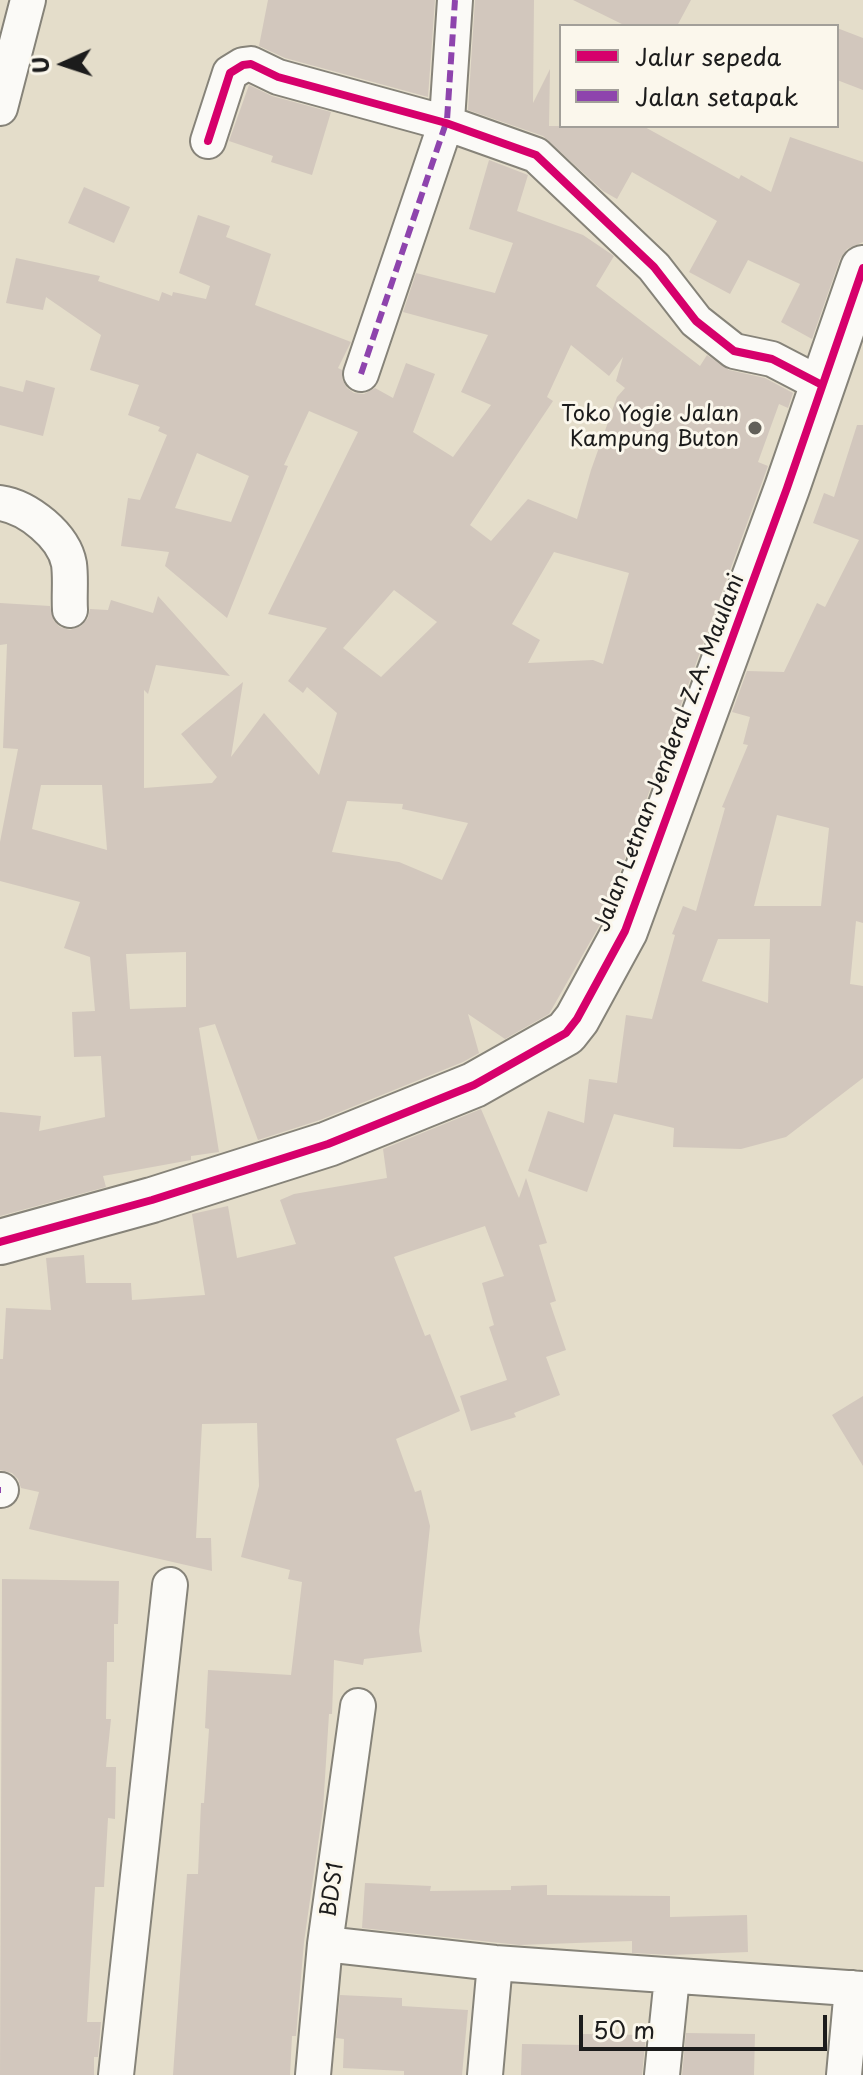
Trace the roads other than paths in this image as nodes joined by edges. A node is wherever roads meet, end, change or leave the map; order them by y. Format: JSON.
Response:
{"nodes":[{"id":1,"x":28,"y":0,"type":"edge"},
{"id":2,"x":455,"y":0,"type":"edge"},
{"id":3,"x":0,"y":108,"type":"edge"},
{"id":4,"x":446,"y":123,"type":"junction"},
{"id":5,"x":208,"y":141,"type":"dead end"},
{"id":6,"x":863,"y":268,"type":"edge"},
{"id":7,"x":361,"y":374,"type":"dead end"},
{"id":8,"x":822,"y":385,"type":"junction"},
{"id":9,"x":0,"y":503,"type":"edge"},
{"id":10,"x":70,"y":610,"type":"dead end"},
{"id":11,"x":0,"y":1242,"type":"edge"},
{"id":12,"x":170,"y":1585,"type":"dead end"},
{"id":13,"x":358,"y":1706,"type":"dead end"},
{"id":14,"x":325,"y":1944,"type":"junction"},
{"id":15,"x":495,"y":1963,"type":"junction"},
{"id":16,"x":672,"y":1977,"type":"junction"},
{"id":17,"x":857,"y":1988,"type":"edge"},
{"id":18,"x":116,"y":2075,"type":"edge"},
{"id":19,"x":313,"y":2075,"type":"edge"},
{"id":20,"x":485,"y":2075,"type":"edge"},
{"id":21,"x":662,"y":2075,"type":"edge"},
{"id":22,"x":844,"y":2075,"type":"edge"}],
"edges":[{"from":1,"to":3,"type":"street"},
{"from":2,"to":4,"type":"street"},
{"from":4,"to":5,"type":"street"},
{"from":4,"to":7,"type":"street"},
{"from":4,"to":8,"type":"street"},
{"from":6,"to":8,"type":"street","name":"Jalan Letnan Jenderal Z.A. Maulani"},
{"from":8,"to":11,"type":"street","name":"Jalan Letnan Jenderal Z.A. Maulani"},
{"from":9,"to":10,"type":"street"},
{"from":12,"to":18,"type":"street"},
{"from":13,"to":14,"type":"street","name":"BDS1"},
{"from":14,"to":15,"type":"street"},
{"from":14,"to":19,"type":"street","name":"BDS1"},
{"from":15,"to":16,"type":"street"},
{"from":15,"to":20,"type":"street"},
{"from":16,"to":17,"type":"street"},
{"from":16,"to":21,"type":"street"},
{"from":17,"to":22,"type":"street"}]}
